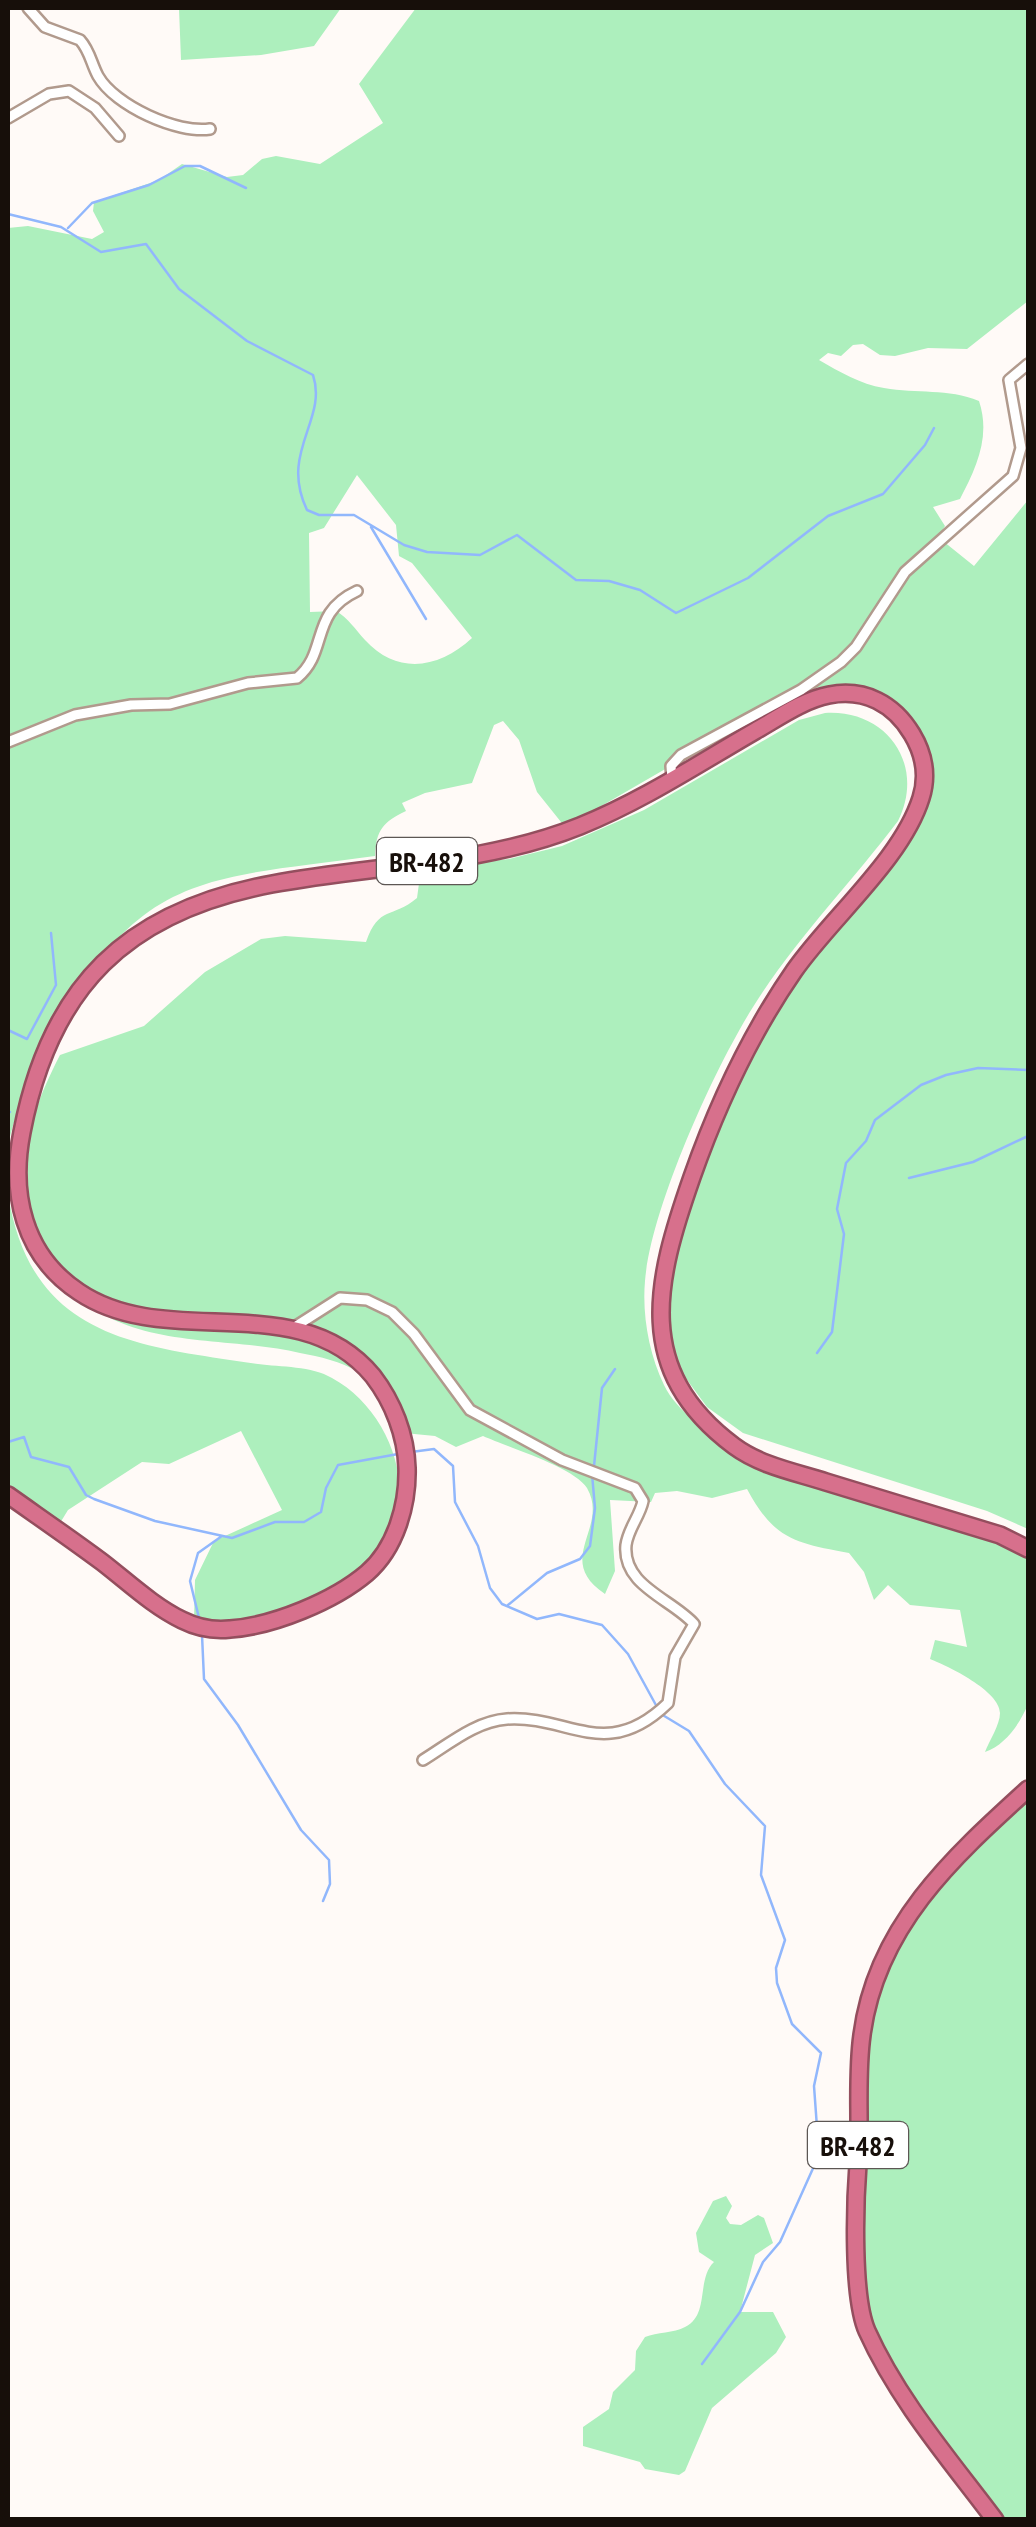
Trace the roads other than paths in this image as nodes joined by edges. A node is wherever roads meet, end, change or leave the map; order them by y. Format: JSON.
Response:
{"nodes":[{"id":1,"x":28,"y":8,"type":"edge"},
{"id":2,"x":8,"y":118,"type":"edge"},
{"id":3,"x":210,"y":129,"type":"dead end"},
{"id":4,"x":120,"y":136,"type":"dead end"},
{"id":5,"x":1028,"y":364,"type":"edge"},
{"id":6,"x":357,"y":591,"type":"dead end"},
{"id":7,"x":8,"y":742,"type":"edge"},
{"id":8,"x":672,"y":779,"type":"junction"},
{"id":9,"x":293,"y":1328,"type":"junction"},
{"id":10,"x":8,"y":1494,"type":"edge"},
{"id":11,"x":1028,"y":1549,"type":"edge"},
{"id":12,"x":423,"y":1760,"type":"dead end"},
{"id":13,"x":1028,"y":1789,"type":"edge"},
{"id":14,"x":996,"y":2520,"type":"edge"}],
"edges":[{"from":1,"to":3,"type":"street"},
{"from":2,"to":4,"type":"street"},
{"from":5,"to":8,"type":"street"},
{"from":6,"to":7,"type":"street"},
{"from":8,"to":9,"type":"highway","number":"BR-482"},
{"from":8,"to":11,"type":"highway","number":"BR-482"},
{"from":9,"to":10,"type":"highway","number":"BR-482"},
{"from":9,"to":12,"type":"street"},
{"from":13,"to":14,"type":"highway","number":"BR-482"}]}
